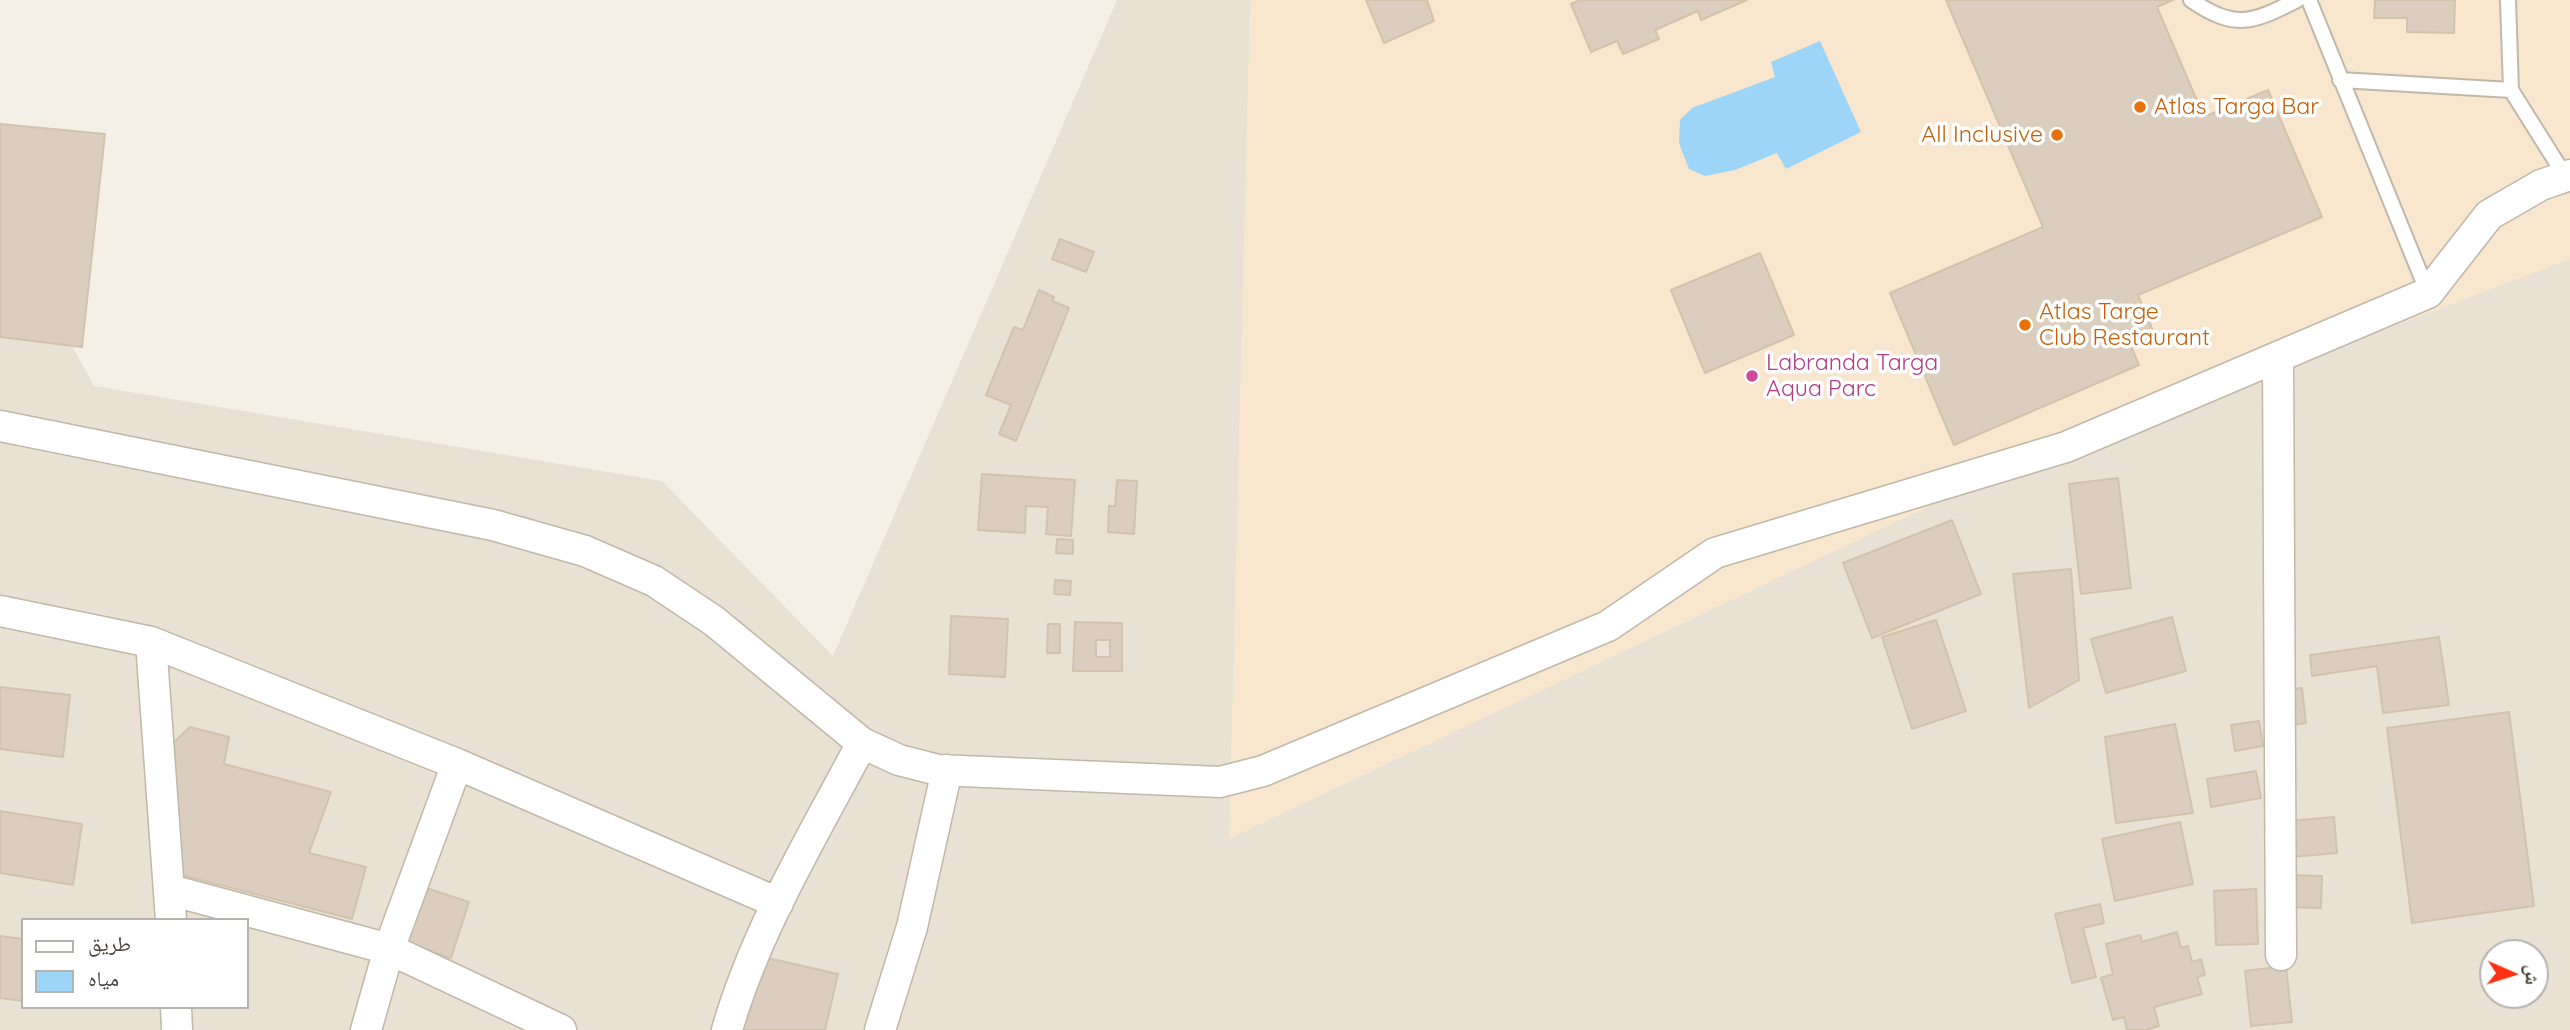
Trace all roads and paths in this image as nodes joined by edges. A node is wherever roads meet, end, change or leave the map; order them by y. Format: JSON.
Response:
{"nodes":[{"id":1,"x":2191,"y":0,"type":"edge"},
{"id":2,"x":2297,"y":0,"type":"edge"},
{"id":3,"x":2309,"y":0,"type":"edge"},
{"id":4,"x":2508,"y":0,"type":"edge"},
{"id":5,"x":2340,"y":80,"type":"junction"},
{"id":6,"x":2511,"y":90,"type":"junction"},
{"id":7,"x":2568,"y":175,"type":"edge"},
{"id":8,"x":2428,"y":293,"type":"junction"},
{"id":9,"x":2278,"y":357,"type":"junction"},
{"id":10,"x":0,"y":426,"type":"edge"},
{"id":11,"x":0,"y":611,"type":"edge"},
{"id":12,"x":151,"y":642,"type":"junction"},
{"id":13,"x":862,"y":743,"type":"junction"},
{"id":14,"x":457,"y":764,"type":"junction"},
{"id":15,"x":947,"y":770,"type":"junction"},
{"id":16,"x":170,"y":890,"type":"junction"},
{"id":17,"x":778,"y":904,"type":"junction"},
{"id":18,"x":171,"y":918,"type":"edge"},
{"id":19,"x":390,"y":949,"type":"junction"},
{"id":20,"x":2281,"y":956,"type":"dead end"},
{"id":21,"x":176,"y":1009,"type":"edge"},
{"id":22,"x":177,"y":1030,"type":"edge"},
{"id":23,"x":366,"y":1030,"type":"edge"},
{"id":24,"x":561,"y":1030,"type":"edge"},
{"id":25,"x":727,"y":1030,"type":"edge"},
{"id":26,"x":880,"y":1030,"type":"edge"}],
"edges":[{"from":1,"to":2,"type":"lane"},
{"from":3,"to":5,"type":"lane"},
{"from":4,"to":6,"type":"lane"},
{"from":5,"to":6,"type":"lane"},
{"from":5,"to":8,"type":"lane"},
{"from":6,"to":7,"type":"lane"},
{"from":7,"to":8,"type":"street"},
{"from":8,"to":9,"type":"street"},
{"from":9,"to":15,"type":"street"},
{"from":9,"to":20,"type":"street"},
{"from":10,"to":13,"type":"street"},
{"from":11,"to":12,"type":"street"},
{"from":12,"to":14,"type":"street"},
{"from":12,"to":16,"type":"street"},
{"from":13,"to":15,"type":"street"},
{"from":13,"to":17,"type":"street"},
{"from":14,"to":17,"type":"street"},
{"from":14,"to":19,"type":"street"},
{"from":15,"to":26,"type":"street"},
{"from":16,"to":18,"type":"street"},
{"from":16,"to":19,"type":"street"},
{"from":17,"to":25,"type":"street"},
{"from":19,"to":23,"type":"street"},
{"from":19,"to":24,"type":"street"},
{"from":21,"to":22,"type":"street"}]}
